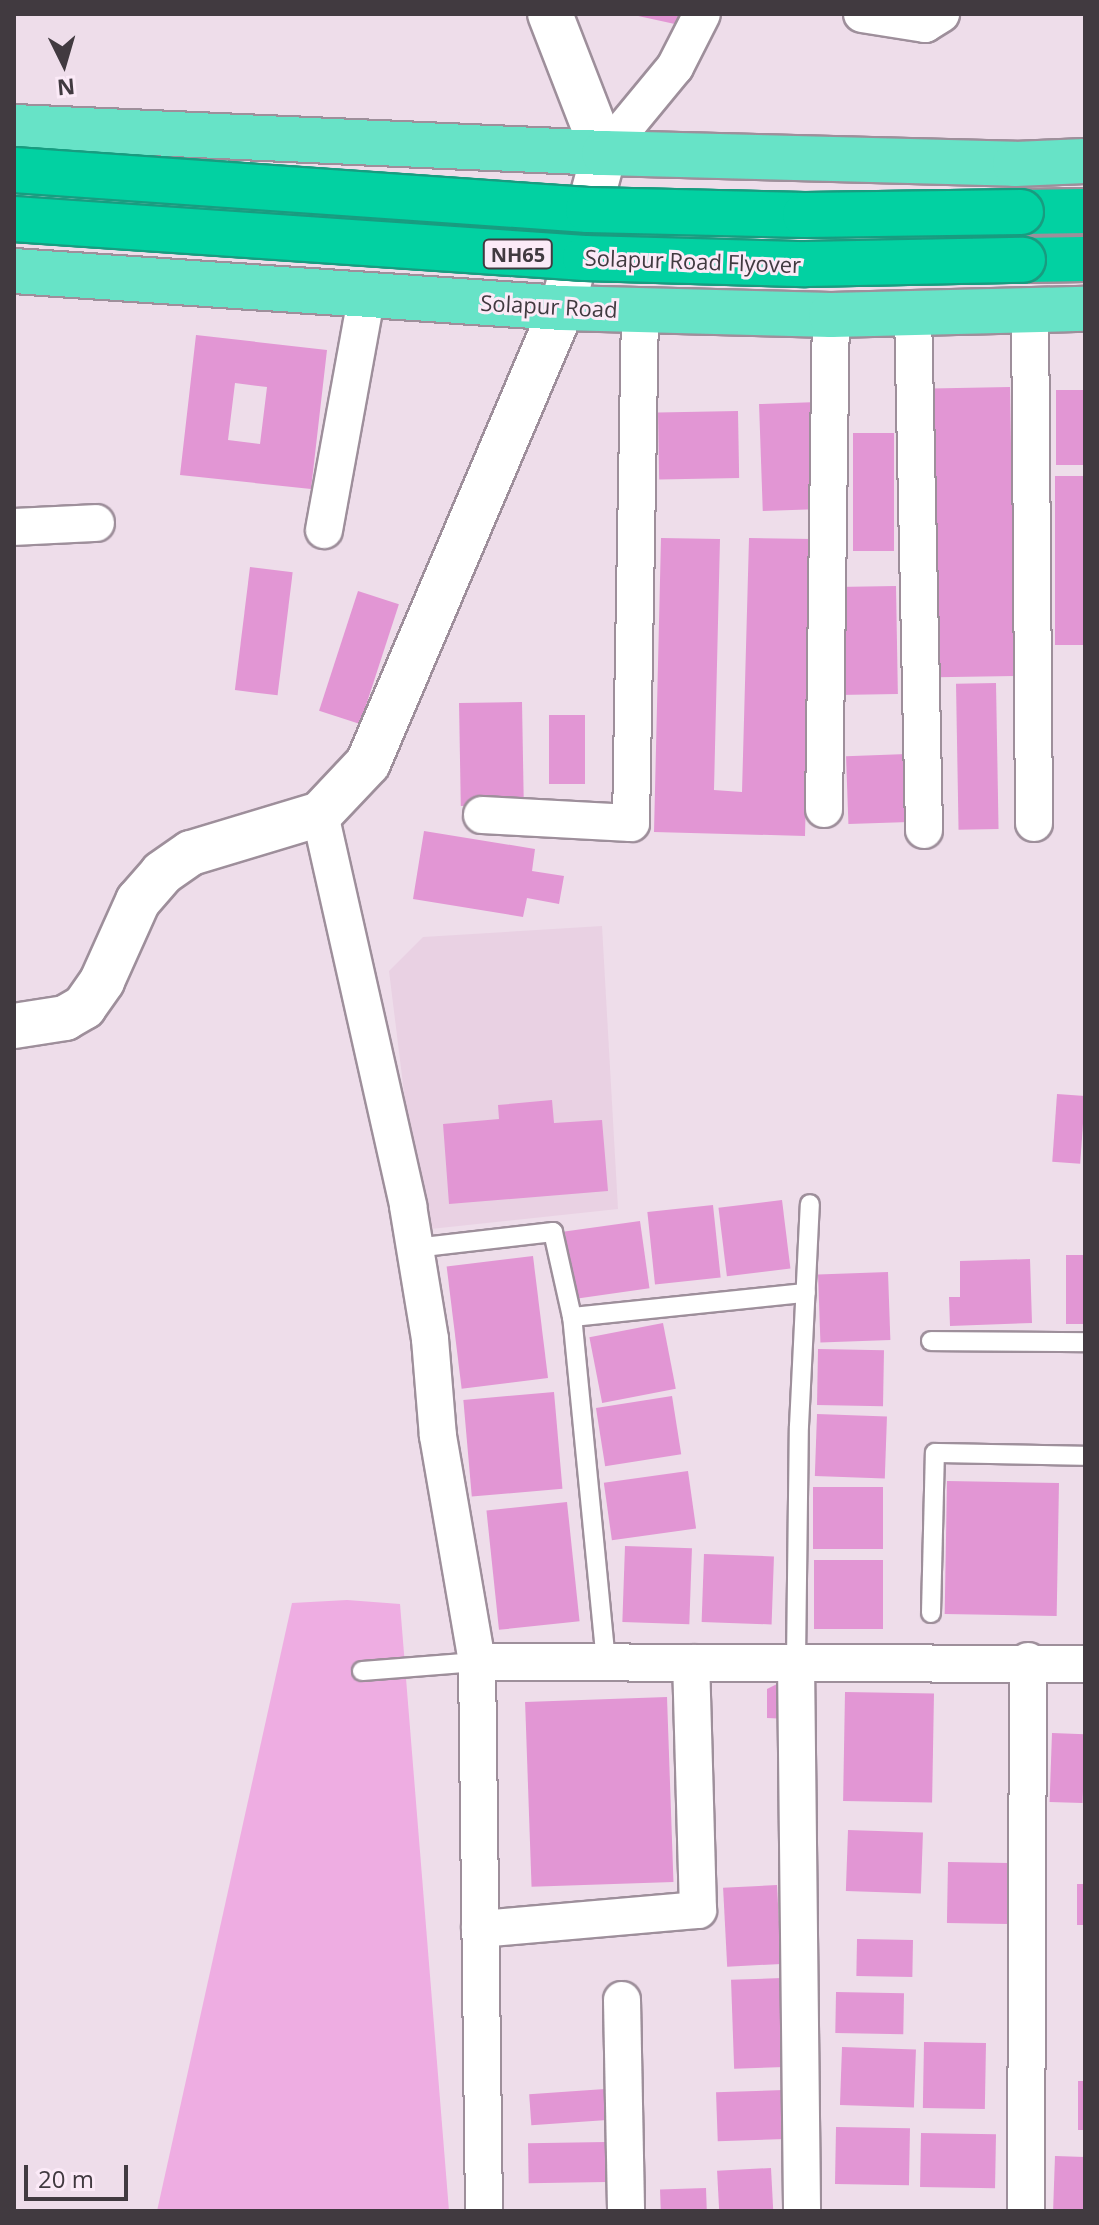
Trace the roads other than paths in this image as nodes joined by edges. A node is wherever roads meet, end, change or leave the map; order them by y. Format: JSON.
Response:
{"nodes":[{"id":1,"x":550,"y":14,"type":"edge"},
{"id":2,"x":862,"y":14,"type":"edge"},
{"id":3,"x":941,"y":14,"type":"edge"},
{"id":4,"x":688,"y":41,"type":"edge"},
{"id":5,"x":14,"y":127,"type":"edge"},
{"id":6,"x":604,"y":153,"type":"junction"},
{"id":7,"x":1085,"y":161,"type":"edge"},
{"id":8,"x":14,"y":170,"type":"edge"},
{"id":9,"x":1085,"y":211,"type":"edge"},
{"id":10,"x":14,"y":219,"type":"edge"},
{"id":11,"x":1085,"y":259,"type":"edge"},
{"id":12,"x":14,"y":271,"type":"edge"},
{"id":13,"x":367,"y":294,"type":"junction"},
{"id":14,"x":562,"y":308,"type":"junction"},
{"id":15,"x":1085,"y":309,"type":"edge"},
{"id":16,"x":1030,"y":310,"type":"junction"},
{"id":17,"x":640,"y":311,"type":"junction"},
{"id":18,"x":913,"y":313,"type":"junction"},
{"id":19,"x":831,"y":315,"type":"junction"},
{"id":20,"x":96,"y":523,"type":"dead end"},
{"id":21,"x":14,"y":527,"type":"edge"},
{"id":22,"x":324,"y":530,"type":"dead end"},
{"id":23,"x":824,"y":809,"type":"dead end"},
{"id":24,"x":320,"y":814,"type":"junction"},
{"id":25,"x":482,"y":815,"type":"dead end"},
{"id":26,"x":1034,"y":823,"type":"dead end"},
{"id":27,"x":924,"y":830,"type":"dead end"},
{"id":28,"x":14,"y":1026,"type":"edge"},
{"id":29,"x":810,"y":1204,"type":"dead end"},
{"id":30,"x":415,"y":1248,"type":"junction"},
{"id":31,"x":806,"y":1293,"type":"junction"},
{"id":32,"x":572,"y":1317,"type":"junction"},
{"id":33,"x":931,"y":1341,"type":"dead end"},
{"id":34,"x":1085,"y":1342,"type":"edge"},
{"id":35,"x":1085,"y":1456,"type":"edge"},
{"id":36,"x":931,"y":1613,"type":"dead end"},
{"id":37,"x":796,"y":1661,"type":"junction"},
{"id":38,"x":1028,"y":1661,"type":"junction"},
{"id":39,"x":477,"y":1662,"type":"junction"},
{"id":40,"x":606,"y":1662,"type":"junction"},
{"id":41,"x":691,"y":1663,"type":"junction"},
{"id":42,"x":1085,"y":1664,"type":"edge"},
{"id":43,"x":362,"y":1671,"type":"dead end"},
{"id":44,"x":480,"y":1929,"type":"junction"},
{"id":45,"x":622,"y":2000,"type":"dead end"},
{"id":46,"x":484,"y":2211,"type":"edge"},
{"id":47,"x":626,"y":2211,"type":"edge"},
{"id":48,"x":802,"y":2211,"type":"edge"},
{"id":49,"x":1026,"y":2211,"type":"edge"}],
"edges":[{"from":1,"to":6,"type":"street"},
{"from":2,"to":3,"type":"street"},
{"from":4,"to":6,"type":"street"},
{"from":5,"to":6,"type":"main road"},
{"from":6,"to":7,"type":"main road"},
{"from":6,"to":14,"type":"street"},
{"from":8,"to":9,"type":"highway","number":"NH65","bridge":true},
{"from":10,"to":11,"type":"highway","name":"Solapur Road Flyover","number":"NH65","bridge":true},
{"from":12,"to":13,"type":"main road","name":"Solapur Road"},
{"from":13,"to":14,"type":"main road","name":"Solapur Road"},
{"from":13,"to":22,"type":"street"},
{"from":14,"to":17,"type":"main road","name":"Solapur Road"},
{"from":14,"to":24,"type":"street"},
{"from":15,"to":16,"type":"main road","name":"Solapur Road"},
{"from":16,"to":18,"type":"main road","name":"Solapur Road"},
{"from":16,"to":26,"type":"street"},
{"from":17,"to":19,"type":"main road","name":"Solapur Road"},
{"from":17,"to":25,"type":"street"},
{"from":18,"to":19,"type":"main road","name":"Solapur Road"},
{"from":18,"to":27,"type":"street"},
{"from":19,"to":23,"type":"street"},
{"from":20,"to":21,"type":"street"},
{"from":24,"to":28,"type":"street"},
{"from":24,"to":30,"type":"street"},
{"from":29,"to":31,"type":"lane"},
{"from":30,"to":32,"type":"lane"},
{"from":30,"to":39,"type":"street"},
{"from":31,"to":32,"type":"lane"},
{"from":31,"to":37,"type":"lane"},
{"from":32,"to":40,"type":"lane"},
{"from":33,"to":34,"type":"lane"},
{"from":35,"to":36,"type":"lane"},
{"from":37,"to":38,"type":"street"},
{"from":37,"to":41,"type":"street"},
{"from":37,"to":48,"type":"street"},
{"from":38,"to":42,"type":"street"},
{"from":38,"to":49,"type":"street"},
{"from":39,"to":40,"type":"street"},
{"from":39,"to":43,"type":"lane"},
{"from":39,"to":44,"type":"street"},
{"from":40,"to":41,"type":"street"},
{"from":41,"to":44,"type":"street"},
{"from":44,"to":46,"type":"street"},
{"from":45,"to":47,"type":"street"}]}
